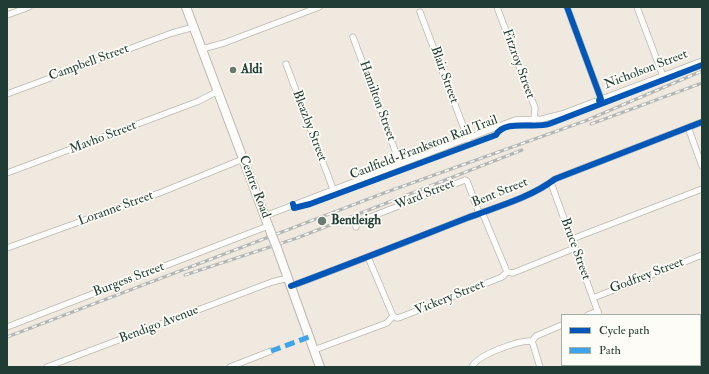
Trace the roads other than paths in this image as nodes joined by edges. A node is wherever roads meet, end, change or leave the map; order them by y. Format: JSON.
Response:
{"nodes":[{"id":1,"x":29,"y":7,"type":"edge"},
{"id":2,"x":186,"y":7,"type":"edge"},
{"id":3,"x":319,"y":7,"type":"edge"},
{"id":4,"x":497,"y":7,"type":"edge"},
{"id":5,"x":567,"y":7,"type":"edge"},
{"id":6,"x":637,"y":7,"type":"edge"},
{"id":7,"x":420,"y":12,"type":"dead end"},
{"id":8,"x":7,"y":15,"type":"edge"},
{"id":9,"x":193,"y":25,"type":"junction"},
{"id":10,"x":353,"y":37,"type":"dead end"},
{"id":11,"x":203,"y":51,"type":"junction"},
{"id":12,"x":702,"y":61,"type":"edge"},
{"id":13,"x":286,"y":64,"type":"dead end"},
{"id":14,"x":663,"y":76,"type":"junction"},
{"id":15,"x":7,"y":94,"type":"edge"},
{"id":16,"x":219,"y":94,"type":"junction"},
{"id":17,"x":601,"y":99,"type":"junction"},
{"id":18,"x":534,"y":120,"type":"junction"},
{"id":19,"x":702,"y":122,"type":"edge"},
{"id":20,"x":688,"y":127,"type":"junction"},
{"id":21,"x":468,"y":139,"type":"junction"},
{"id":22,"x":244,"y":161,"type":"junction"},
{"id":23,"x":400,"y":164,"type":"junction"},
{"id":24,"x":702,"y":166,"type":"edge"},
{"id":25,"x":7,"y":173,"type":"edge"},
{"id":26,"x":551,"y":183,"type":"junction"},
{"id":27,"x":333,"y":189,"type":"junction"},
{"id":28,"x":702,"y":189,"type":"edge"},
{"id":29,"x":481,"y":213,"type":"junction"},
{"id":30,"x":264,"y":214,"type":"junction"},
{"id":31,"x":356,"y":227,"type":"dead end"},
{"id":32,"x":270,"y":229,"type":"junction"},
{"id":33,"x":572,"y":240,"type":"junction"},
{"id":34,"x":7,"y":248,"type":"edge"},
{"id":35,"x":574,"y":248,"type":"junction"},
{"id":36,"x":702,"y":255,"type":"edge"},
{"id":37,"x":368,"y":257,"type":"junction"},
{"id":38,"x":507,"y":272,"type":"junction"},
{"id":39,"x":289,"y":282,"type":"junction"},
{"id":40,"x":593,"y":298,"type":"junction"},
{"id":41,"x":598,"y":313,"type":"edge"},
{"id":42,"x":393,"y":316,"type":"junction"},
{"id":43,"x":561,"y":325,"type":"edge"},
{"id":44,"x":7,"y":327,"type":"edge"},
{"id":45,"x":532,"y":341,"type":"junction"},
{"id":46,"x":272,"y":351,"type":"dead end"},
{"id":47,"x":315,"y":352,"type":"junction"},
{"id":48,"x":47,"y":367,"type":"edge"},
{"id":49,"x":230,"y":367,"type":"edge"},
{"id":50,"x":320,"y":367,"type":"edge"},
{"id":51,"x":472,"y":367,"type":"edge"},
{"id":52,"x":540,"y":367,"type":"edge"}],
"edges":[{"from":1,"to":8,"type":"street"},
{"from":2,"to":9,"type":"main road","name":"Centre Road"},
{"from":3,"to":11,"type":"street"},
{"from":4,"to":18,"type":"street","name":"Fitzroy Street"},
{"from":5,"to":17,"type":"street"},
{"from":6,"to":14,"type":"street"},
{"from":7,"to":21,"type":"street","name":"Blair Street"},
{"from":9,"to":11,"type":"main road","name":"Centre Road"},
{"from":9,"to":15,"type":"street","name":"Campbell Street"},
{"from":10,"to":23,"type":"street","name":"Hamilton Street"},
{"from":11,"to":16,"type":"main road","name":"Centre Road"},
{"from":12,"to":14,"type":"street","name":"Nicholson Street"},
{"from":13,"to":27,"type":"street","name":"Bleazby Street"},
{"from":14,"to":17,"type":"street","name":"Nicholson Street"},
{"from":16,"to":22,"type":"main road","name":"Centre Road"},
{"from":16,"to":25,"type":"street","name":"Mavho Street"},
{"from":17,"to":18,"type":"street","name":"Nicholson Street"},
{"from":18,"to":21,"type":"street","name":"Nicholson Street"},
{"from":19,"to":20,"type":"street","name":"Bent Street"},
{"from":20,"to":24,"type":"street"},
{"from":20,"to":26,"type":"street","name":"Bent Street"},
{"from":21,"to":23,"type":"street","name":"Nicholson Street"},
{"from":22,"to":30,"type":"main road","name":"Centre Road"},
{"from":22,"to":34,"type":"street","name":"Loranne Street"},
{"from":23,"to":27,"type":"street","name":"Nicholson Street"},
{"from":26,"to":29,"type":"street","name":"Bent Street"},
{"from":26,"to":33,"type":"street","name":"Bruce Street"},
{"from":27,"to":30,"type":"street","name":"Nicholson Street"},
{"from":28,"to":33,"type":"street"},
{"from":29,"to":31,"type":"street","name":"Ward Street"},
{"from":29,"to":37,"type":"street","name":"Bent Street"},
{"from":29,"to":38,"type":"street","name":"Ward Street"},
{"from":30,"to":32,"type":"main road","name":"Centre Road"},
{"from":32,"to":39,"type":"main road","name":"Centre Road","bridge":true},
{"from":32,"to":44,"type":"street","name":"Burgess Street"},
{"from":33,"to":35,"type":"street","name":"Bruce Street"},
{"from":35,"to":38,"type":"street","name":"Vickery Street"},
{"from":35,"to":40,"type":"street","name":"Bruce Street"},
{"from":36,"to":40,"type":"street","name":"Godfrey Street"},
{"from":37,"to":39,"type":"street","name":"Bent Street"},
{"from":37,"to":42,"type":"street"},
{"from":38,"to":42,"type":"street","name":"Vickery Street"},
{"from":39,"to":47,"type":"main road","name":"Centre Road"},
{"from":39,"to":48,"type":"street","name":"Bendigo Avenue"},
{"from":40,"to":41,"type":"street","name":"Bruce Street"},
{"from":42,"to":47,"type":"street","name":"Vickery Street"},
{"from":43,"to":45,"type":"street"},
{"from":45,"to":51,"type":"street"},
{"from":45,"to":52,"type":"street"},
{"from":46,"to":49,"type":"street"},
{"from":47,"to":50,"type":"main road","name":"Centre Road"}]}
